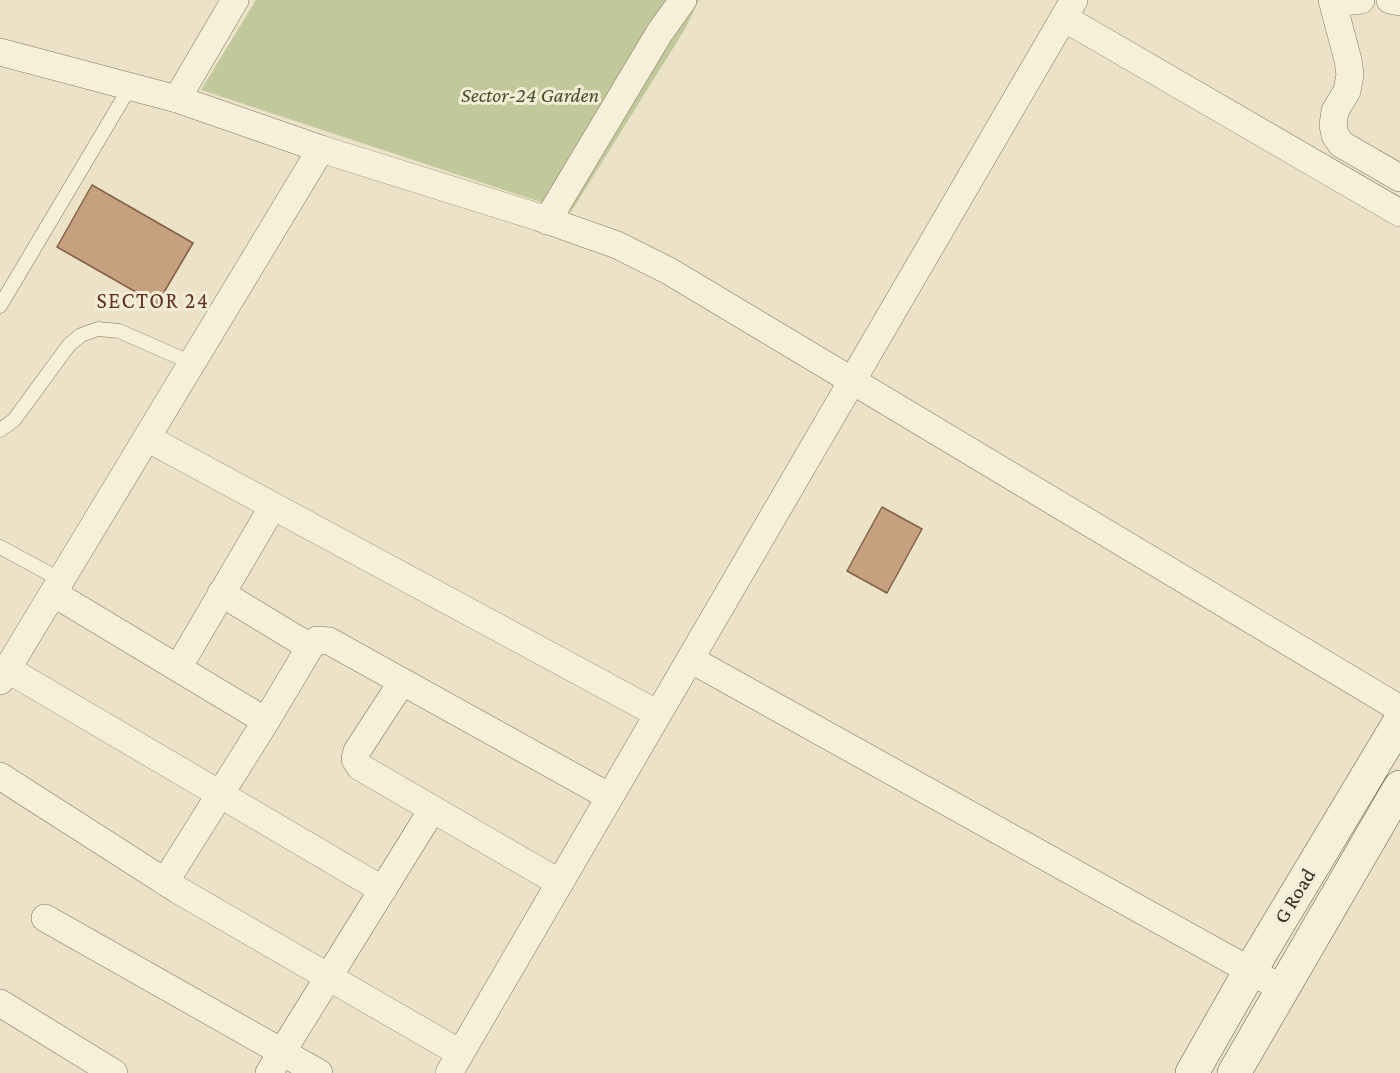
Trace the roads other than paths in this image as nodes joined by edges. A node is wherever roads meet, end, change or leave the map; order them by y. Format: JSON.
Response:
{"nodes":[{"id":1,"x":235,"y":0,"type":"edge"},
{"id":2,"x":683,"y":0,"type":"edge"},
{"id":3,"x":1361,"y":0,"type":"edge"},
{"id":4,"x":1390,"y":0,"type":"edge"},
{"id":5,"x":1332,"y":2,"type":"edge"},
{"id":6,"x":1400,"y":2,"type":"edge"},
{"id":7,"x":1069,"y":9,"type":"edge"},
{"id":8,"x":2,"y":58,"type":"edge"},
{"id":9,"x":130,"y":87,"type":"junction"},
{"id":10,"x":177,"y":99,"type":"junction"},
{"id":11,"x":321,"y":148,"type":"junction"},
{"id":12,"x":1400,"y":178,"type":"edge"},
{"id":13,"x":1400,"y":213,"type":"edge"},
{"id":14,"x":547,"y":221,"type":"junction"},
{"id":15,"x":0,"y":306,"type":"edge"},
{"id":16,"x":192,"y":363,"type":"junction"},
{"id":17,"x":852,"y":381,"type":"junction"},
{"id":18,"x":0,"y":430,"type":"edge"},
{"id":19,"x":147,"y":438,"type":"junction"},
{"id":20,"x":273,"y":506,"type":"junction"},
{"id":21,"x":0,"y":547,"type":"edge"},
{"id":22,"x":57,"y":587,"type":"junction"},
{"id":23,"x":221,"y":593,"type":"junction"},
{"id":24,"x":310,"y":647,"type":"junction"},
{"id":25,"x":690,"y":659,"type":"junction"},
{"id":26,"x":178,"y":668,"type":"junction"},
{"id":27,"x":4,"y":675,"type":"edge"},
{"id":28,"x":402,"y":682,"type":"junction"},
{"id":29,"x":1400,"y":709,"type":"edge"},
{"id":30,"x":658,"y":714,"type":"junction"},
{"id":31,"x":266,"y":721,"type":"junction"},
{"id":32,"x":1400,"y":721,"type":"edge"},
{"id":33,"x":0,"y":776,"type":"edge"},
{"id":34,"x":1358,"y":791,"type":"junction"},
{"id":35,"x":220,"y":794,"type":"junction"},
{"id":36,"x":610,"y":797,"type":"junction"},
{"id":37,"x":1396,"y":803,"type":"edge"},
{"id":38,"x":432,"y":810,"type":"junction"},
{"id":39,"x":165,"y":882,"type":"junction"},
{"id":40,"x":560,"y":883,"type":"junction"},
{"id":41,"x":383,"y":890,"type":"junction"},
{"id":42,"x":45,"y":918,"type":"dead end"},
{"id":43,"x":1250,"y":971,"type":"junction"},
{"id":44,"x":328,"y":977,"type":"junction"},
{"id":45,"x":1283,"y":989,"type":"junction"},
{"id":46,"x":0,"y":1003,"type":"edge"},
{"id":47,"x":276,"y":1063,"type":"edge"},
{"id":48,"x":454,"y":1063,"type":"edge"},
{"id":49,"x":114,"y":1073,"type":"edge"},
{"id":50,"x":319,"y":1073,"type":"edge"},
{"id":51,"x":1192,"y":1073,"type":"edge"},
{"id":52,"x":1234,"y":1073,"type":"edge"}],
"edges":[{"from":1,"to":10,"type":"street"},
{"from":2,"to":14,"type":"street"},
{"from":3,"to":5,"type":"street"},
{"from":4,"to":6,"type":"street"},
{"from":5,"to":12,"type":"street"},
{"from":7,"to":13,"type":"street"},
{"from":7,"to":17,"type":"street"},
{"from":8,"to":9,"type":"street"},
{"from":9,"to":10,"type":"street"},
{"from":9,"to":15,"type":"lane"},
{"from":10,"to":11,"type":"street"},
{"from":11,"to":14,"type":"street"},
{"from":11,"to":16,"type":"street"},
{"from":14,"to":17,"type":"street"},
{"from":16,"to":18,"type":"lane"},
{"from":16,"to":19,"type":"street"},
{"from":17,"to":25,"type":"street"},
{"from":17,"to":29,"type":"street"},
{"from":19,"to":20,"type":"street"},
{"from":19,"to":22,"type":"street"},
{"from":20,"to":23,"type":"street"},
{"from":20,"to":30,"type":"street"},
{"from":21,"to":22,"type":"lane"},
{"from":22,"to":26,"type":"street"},
{"from":22,"to":27,"type":"street"},
{"from":23,"to":24,"type":"street"},
{"from":23,"to":26,"type":"street"},
{"from":24,"to":28,"type":"street"},
{"from":24,"to":31,"type":"street"},
{"from":25,"to":30,"type":"street"},
{"from":25,"to":43,"type":"street"},
{"from":26,"to":31,"type":"street"},
{"from":27,"to":35,"type":"street"},
{"from":28,"to":36,"type":"street"},
{"from":28,"to":38,"type":"street"},
{"from":30,"to":36,"type":"street"},
{"from":31,"to":35,"type":"street"},
{"from":32,"to":34,"type":"street","name":"G Road"},
{"from":33,"to":39,"type":"street"},
{"from":34,"to":37,"type":"street"},
{"from":34,"to":43,"type":"street","name":"G Road"},
{"from":35,"to":39,"type":"street"},
{"from":35,"to":41,"type":"street"},
{"from":36,"to":40,"type":"street"},
{"from":37,"to":45,"type":"street","name":"G Road"},
{"from":38,"to":40,"type":"street"},
{"from":38,"to":41,"type":"street"},
{"from":39,"to":44,"type":"street"},
{"from":40,"to":48,"type":"street"},
{"from":41,"to":44,"type":"street"},
{"from":42,"to":47,"type":"street"},
{"from":43,"to":45,"type":"street"},
{"from":43,"to":51,"type":"street","name":"G Road"},
{"from":44,"to":47,"type":"street"},
{"from":44,"to":48,"type":"street"},
{"from":45,"to":52,"type":"street","name":"G Road"},
{"from":46,"to":49,"type":"street"},
{"from":47,"to":50,"type":"street"}]}
